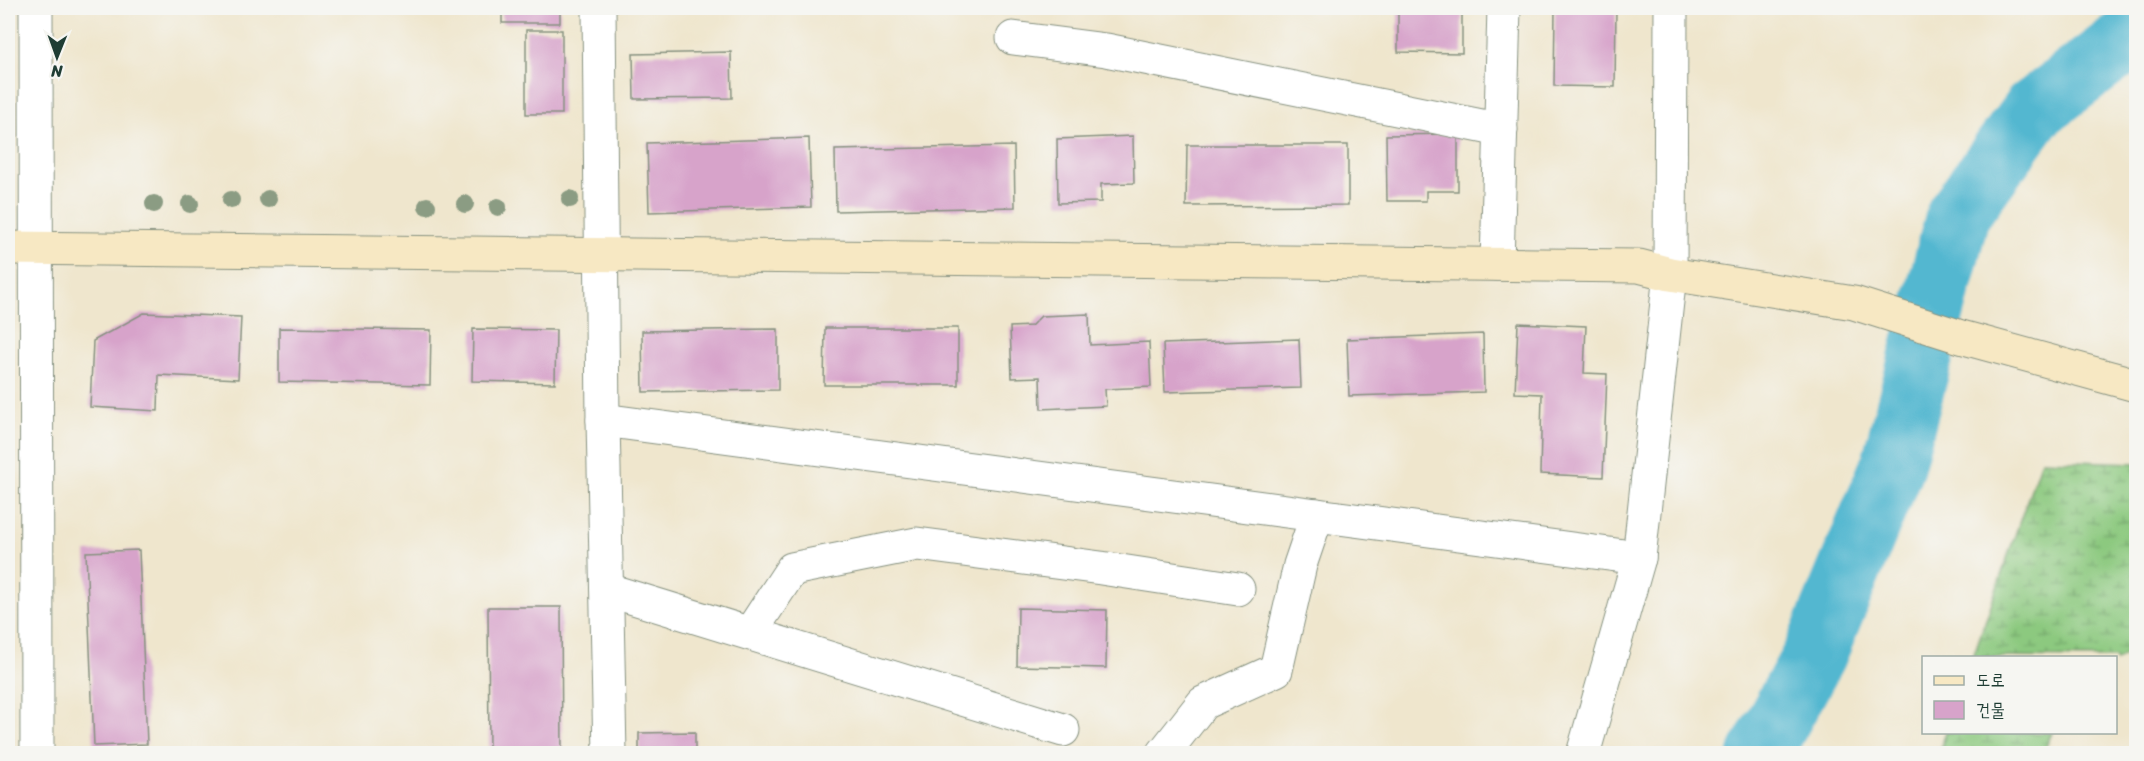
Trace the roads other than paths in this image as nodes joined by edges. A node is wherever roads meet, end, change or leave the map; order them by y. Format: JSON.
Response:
{"nodes":[{"id":1,"x":36,"y":8,"type":"edge"},
{"id":2,"x":599,"y":8,"type":"edge"},
{"id":3,"x":1503,"y":8,"type":"edge"},
{"id":4,"x":1671,"y":8,"type":"edge"},
{"id":5,"x":1013,"y":38,"type":"dead end"},
{"id":6,"x":1501,"y":130,"type":"junction"},
{"id":7,"x":22,"y":248,"type":"edge"},
{"id":8,"x":602,"y":255,"type":"junction"},
{"id":9,"x":1497,"y":264,"type":"junction"},
{"id":10,"x":1670,"y":274,"type":"junction"},
{"id":11,"x":2136,"y":385,"type":"edge"},
{"id":12,"x":603,"y":420,"type":"junction"},
{"id":13,"x":1317,"y":515,"type":"junction"},
{"id":14,"x":1639,"y":558,"type":"junction"},
{"id":15,"x":1238,"y":589,"type":"dead end"},
{"id":16,"x":608,"y":590,"type":"junction"},
{"id":17,"x":750,"y":633,"type":"junction"},
{"id":18,"x":1063,"y":730,"type":"dead end"},
{"id":19,"x":37,"y":753,"type":"edge"},
{"id":20,"x":610,"y":753,"type":"edge"},
{"id":21,"x":1163,"y":753,"type":"edge"},
{"id":22,"x":1583,"y":753,"type":"edge"}],
"edges":[{"from":1,"to":7,"type":"street"},
{"from":2,"to":8,"type":"street"},
{"from":3,"to":6,"type":"street"},
{"from":4,"to":10,"type":"street"},
{"from":5,"to":6,"type":"street"},
{"from":6,"to":9,"type":"street"},
{"from":7,"to":8,"type":"main road"},
{"from":7,"to":19,"type":"street"},
{"from":8,"to":9,"type":"main road"},
{"from":8,"to":12,"type":"street"},
{"from":9,"to":10,"type":"main road"},
{"from":10,"to":11,"type":"main road"},
{"from":10,"to":14,"type":"street"},
{"from":12,"to":13,"type":"street"},
{"from":12,"to":16,"type":"street"},
{"from":13,"to":14,"type":"street"},
{"from":13,"to":21,"type":"street"},
{"from":14,"to":22,"type":"street"},
{"from":15,"to":17,"type":"street"},
{"from":16,"to":17,"type":"street"},
{"from":16,"to":20,"type":"street"},
{"from":17,"to":18,"type":"street"}]}
